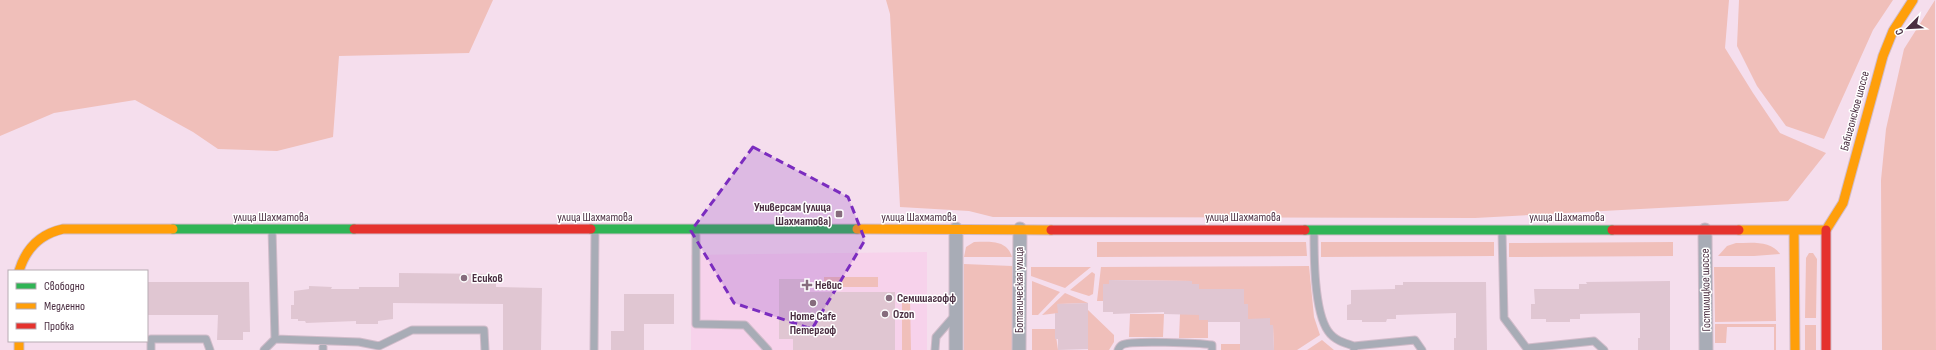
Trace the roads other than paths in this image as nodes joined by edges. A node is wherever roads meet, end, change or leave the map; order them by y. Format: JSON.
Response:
{"nodes":[{"id":1,"x":1913,"y":0,"type":"edge"},
{"id":2,"x":272,"y":229,"type":"junction"},
{"id":3,"x":595,"y":229,"type":"junction"},
{"id":4,"x":696,"y":229,"type":"junction"},
{"id":5,"x":956,"y":229,"type":"junction"},
{"id":6,"x":1020,"y":229,"type":"junction"},
{"id":7,"x":1314,"y":229,"type":"junction"},
{"id":8,"x":1502,"y":230,"type":"junction"},
{"id":9,"x":1705,"y":230,"type":"junction"},
{"id":10,"x":1794,"y":230,"type":"junction"},
{"id":11,"x":1826,"y":230,"type":"junction"},
{"id":12,"x":19,"y":270,"type":"edge"},
{"id":13,"x":956,"y":314,"type":"junction"},
{"id":14,"x":275,"y":339,"type":"junction"},
{"id":15,"x":323,"y":341,"type":"junction"},
{"id":16,"x":380,"y":348,"type":"edge"},
{"id":17,"x":1354,"y":348,"type":"edge"},
{"id":18,"x":1528,"y":349,"type":"edge"},
{"id":19,"x":151,"y":350,"type":"edge"},
{"id":20,"x":210,"y":350,"type":"edge"},
{"id":21,"x":264,"y":350,"type":"edge"},
{"id":22,"x":323,"y":350,"type":"edge"},
{"id":23,"x":485,"y":350,"type":"edge"},
{"id":24,"x":594,"y":350,"type":"edge"},
{"id":25,"x":768,"y":350,"type":"edge"},
{"id":26,"x":935,"y":350,"type":"edge"},
{"id":27,"x":956,"y":350,"type":"edge"},
{"id":28,"x":1019,"y":350,"type":"edge"},
{"id":29,"x":1118,"y":350,"type":"edge"},
{"id":30,"x":1212,"y":350,"type":"edge"},
{"id":31,"x":1422,"y":350,"type":"edge"},
{"id":32,"x":1604,"y":350,"type":"edge"},
{"id":33,"x":1706,"y":350,"type":"edge"},
{"id":34,"x":1795,"y":350,"type":"edge"},
{"id":35,"x":1826,"y":350,"type":"edge"}],
"edges":[{"from":1,"to":11,"type":"street","name":"Бабигонское шоссе"},
{"from":2,"to":3,"type":"street","name":"улица Шахматова"},
{"from":2,"to":12,"type":"street","name":"улица Шахматова"},
{"from":2,"to":14,"type":"lane"},
{"from":3,"to":4,"type":"street","name":"улица Шахматова"},
{"from":3,"to":24,"type":"lane"},
{"from":4,"to":5,"type":"street","name":"улица Шахматова"},
{"from":4,"to":25,"type":"lane"},
{"from":5,"to":6,"type":"street","name":"улица Шахматова"},
{"from":5,"to":13,"type":"street"},
{"from":6,"to":7,"type":"street","name":"улица Шахматова"},
{"from":6,"to":28,"type":"street","name":"Ботаническая улица"},
{"from":7,"to":8,"type":"street","name":"улица Шахматова"},
{"from":7,"to":17,"type":"lane"},
{"from":8,"to":9,"type":"street","name":"улица Шахматова"},
{"from":8,"to":18,"type":"lane"},
{"from":9,"to":10,"type":"street","name":"улица Шахматова"},
{"from":9,"to":33,"type":"street","name":"Гостилицкое шоссе"},
{"from":10,"to":11,"type":"street","name":"улица Шахматова"},
{"from":10,"to":34,"type":"street"},
{"from":11,"to":35,"type":"street"},
{"from":13,"to":26,"type":"lane"},
{"from":13,"to":27,"type":"street"},
{"from":14,"to":15,"type":"lane"},
{"from":14,"to":21,"type":"lane"},
{"from":15,"to":16,"type":"lane"},
{"from":15,"to":22,"type":"lane"},
{"from":16,"to":23,"type":"lane"},
{"from":17,"to":31,"type":"lane"},
{"from":18,"to":32,"type":"lane"},
{"from":19,"to":20,"type":"lane"},
{"from":29,"to":30,"type":"lane"}]}
